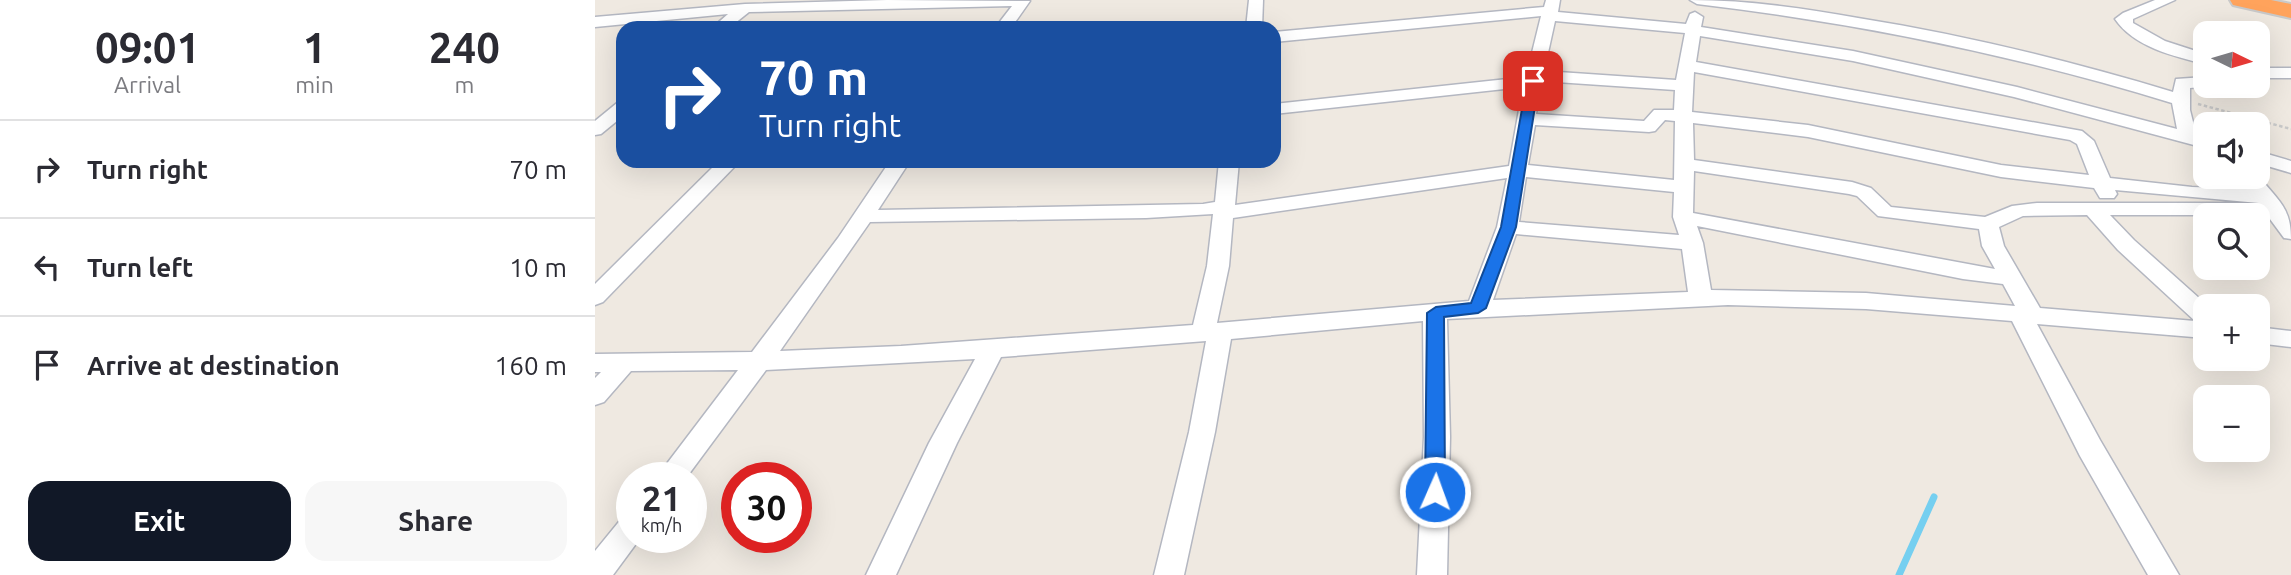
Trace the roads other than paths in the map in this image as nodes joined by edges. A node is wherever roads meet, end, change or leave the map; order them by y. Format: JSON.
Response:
{"nodes":[{"id":1,"x":1023,"y":0,"type":"edge"},
{"id":2,"x":1256,"y":0,"type":"edge"},
{"id":3,"x":1697,"y":0,"type":"edge"},
{"id":4,"x":2168,"y":0,"type":"edge"},
{"id":5,"x":2241,"y":0,"type":"edge"},
{"id":6,"x":745,"y":8,"type":"junction"},
{"id":7,"x":1551,"y":9,"type":"edge"},
{"id":8,"x":2291,"y":11,"type":"edge"},
{"id":9,"x":729,"y":21,"type":"edge"},
{"id":10,"x":1008,"y":21,"type":"edge"},
{"id":11,"x":1254,"y":21,"type":"edge"},
{"id":12,"x":595,"y":22,"type":"edge"},
{"id":13,"x":1692,"y":30,"type":"junction"},
{"id":14,"x":1281,"y":36,"type":"edge"},
{"id":15,"x":2193,"y":55,"type":"edge"},
{"id":16,"x":1688,"y":66,"type":"junction"},
{"id":17,"x":2270,"y":73,"type":"edge"},
{"id":18,"x":2291,"y":73,"type":"edge"},
{"id":19,"x":1534,"y":78,"type":"junction"},
{"id":20,"x":2026,"y":80,"type":"junction"},
{"id":21,"x":2193,"y":83,"type":"edge"},
{"id":22,"x":1683,"y":86,"type":"junction"},
{"id":23,"x":2181,"y":100,"type":"junction"},
{"id":24,"x":1281,"y":108,"type":"edge"},
{"id":25,"x":616,"y":113,"type":"edge"},
{"id":26,"x":1684,"y":117,"type":"junction"},
{"id":27,"x":1528,"y":119,"type":"junction"},
{"id":28,"x":2038,"y":129,"type":"junction"},
{"id":29,"x":595,"y":130,"type":"edge"},
{"id":30,"x":2193,"y":136,"type":"edge"},
{"id":31,"x":2193,"y":139,"type":"edge"},
{"id":32,"x":2270,"y":161,"type":"edge"},
{"id":33,"x":1684,"y":164,"type":"junction"},
{"id":34,"x":2291,"y":167,"type":"edge"},
{"id":35,"x":723,"y":168,"type":"edge"},
{"id":36,"x":896,"y":168,"type":"edge"},
{"id":37,"x":1228,"y":168,"type":"edge"},
{"id":38,"x":1520,"y":170,"type":"junction"},
{"id":39,"x":2101,"y":184,"type":"junction"},
{"id":40,"x":1683,"y":187,"type":"junction"},
{"id":41,"x":2258,"y":189,"type":"edge"},
{"id":42,"x":2268,"y":203,"type":"joint"},
{"id":43,"x":2193,"y":206,"type":"edge"},
{"id":44,"x":2270,"y":206,"type":"edge"},
{"id":45,"x":1224,"y":209,"type":"junction"},
{"id":46,"x":2093,"y":209,"type":"junction"},
{"id":47,"x":2116,"y":209,"type":"junction"},
{"id":48,"x":865,"y":216,"type":"junction"},
{"id":49,"x":1683,"y":217,"type":"junction"},
{"id":50,"x":1988,"y":224,"type":"junction"},
{"id":51,"x":1508,"y":227,"type":"junction"},
{"id":52,"x":2291,"y":233,"type":"edge"},
{"id":53,"x":1692,"y":243,"type":"junction"},
{"id":54,"x":2013,"y":278,"type":"junction"},
{"id":55,"x":595,"y":297,"type":"edge"},
{"id":56,"x":1701,"y":299,"type":"junction"},
{"id":57,"x":2193,"y":306,"type":"edge"},
{"id":58,"x":1478,"y":308,"type":"junction"},
{"id":59,"x":1436,"y":313,"type":"junction"},
{"id":60,"x":2025,"y":314,"type":"junction"},
{"id":61,"x":2193,"y":329,"type":"edge"},
{"id":62,"x":1211,"y":332,"type":"junction"},
{"id":63,"x":2270,"y":337,"type":"edge"},
{"id":64,"x":2291,"y":339,"type":"edge"},
{"id":65,"x":993,"y":348,"type":"junction"},
{"id":66,"x":760,"y":361,"type":"junction"},
{"id":67,"x":595,"y":363,"type":"edge"},
{"id":68,"x":624,"y":363,"type":"junction"},
{"id":69,"x":595,"y":395,"type":"edge"},
{"id":70,"x":682,"y":462,"type":"edge"},
{"id":71,"x":616,"y":547,"type":"edge"},
{"id":72,"x":595,"y":574,"type":"edge"},
{"id":73,"x":881,"y":575,"type":"edge"},
{"id":74,"x":1169,"y":575,"type":"edge"},
{"id":75,"x":1432,"y":575,"type":"edge"},
{"id":76,"x":2164,"y":575,"type":"edge"}],
"edges":[{"from":1,"to":6,"type":"street"},
{"from":1,"to":10,"type":"street"},
{"from":2,"to":11,"type":"street"},
{"from":3,"to":13,"type":"street"},
{"from":3,"to":20,"type":"street"},
{"from":4,"to":15,"type":"street"},
{"from":5,"to":8,"type":"highway"},
{"from":6,"to":9,"type":"street"},
{"from":6,"to":12,"type":"street"},
{"from":7,"to":13,"type":"street"},
{"from":7,"to":14,"type":"street"},
{"from":7,"to":19,"type":"street"},
{"from":13,"to":16,"type":"street"},
{"from":13,"to":20,"type":"street"},
{"from":16,"to":22,"type":"street"},
{"from":16,"to":28,"type":"street"},
{"from":17,"to":18,"type":"street"},
{"from":19,"to":22,"type":"street"},
{"from":19,"to":24,"type":"street"},
{"from":19,"to":27,"type":"street"},
{"from":20,"to":23,"type":"street"},
{"from":20,"to":28,"type":"street"},
{"from":20,"to":31,"type":"street"},
{"from":21,"to":23,"type":"street"},
{"from":22,"to":26,"type":"street"},
{"from":23,"to":30,"type":"street"},
{"from":25,"to":29,"type":"street"},
{"from":26,"to":27,"type":"street"},
{"from":26,"to":33,"type":"street"},
{"from":26,"to":39,"type":"street"},
{"from":27,"to":38,"type":"street"},
{"from":28,"to":39,"type":"street"},
{"from":32,"to":34,"type":"street"},
{"from":33,"to":40,"type":"street"},
{"from":33,"to":50,"type":"street"},
{"from":35,"to":55,"type":"street"},
{"from":36,"to":48,"type":"street"},
{"from":37,"to":45,"type":"street"},
{"from":38,"to":40,"type":"street"},
{"from":38,"to":45,"type":"street"},
{"from":38,"to":51,"type":"street"},
{"from":39,"to":42,"type":"street"},
{"from":39,"to":47,"type":"street"},
{"from":40,"to":49,"type":"street"},
{"from":41,"to":42,"type":"street"},
{"from":43,"to":47,"type":"street"},
{"from":44,"to":52,"type":"street"},
{"from":45,"to":48,"type":"street"},
{"from":45,"to":62,"type":"street"},
{"from":46,"to":47,"type":"street"},
{"from":46,"to":50,"type":"street"},
{"from":46,"to":57,"type":"street"},
{"from":48,"to":66,"type":"street"},
{"from":49,"to":53,"type":"street"},
{"from":49,"to":54,"type":"street"},
{"from":50,"to":54,"type":"street"},
{"from":51,"to":53,"type":"street"},
{"from":51,"to":58,"type":"street"},
{"from":53,"to":56,"type":"street"},
{"from":54,"to":60,"type":"street"},
{"from":56,"to":58,"type":"street"},
{"from":56,"to":60,"type":"street"},
{"from":58,"to":59,"type":"street"},
{"from":59,"to":62,"type":"street"},
{"from":59,"to":75,"type":"street"},
{"from":60,"to":61,"type":"street"},
{"from":60,"to":76,"type":"street"},
{"from":62,"to":65,"type":"street"},
{"from":62,"to":74,"type":"street"},
{"from":63,"to":64,"type":"street"},
{"from":65,"to":66,"type":"street"},
{"from":65,"to":73,"type":"street"},
{"from":66,"to":68,"type":"street"},
{"from":66,"to":70,"type":"street"},
{"from":67,"to":68,"type":"street"},
{"from":68,"to":69,"type":"street"},
{"from":71,"to":72,"type":"street"}]}
